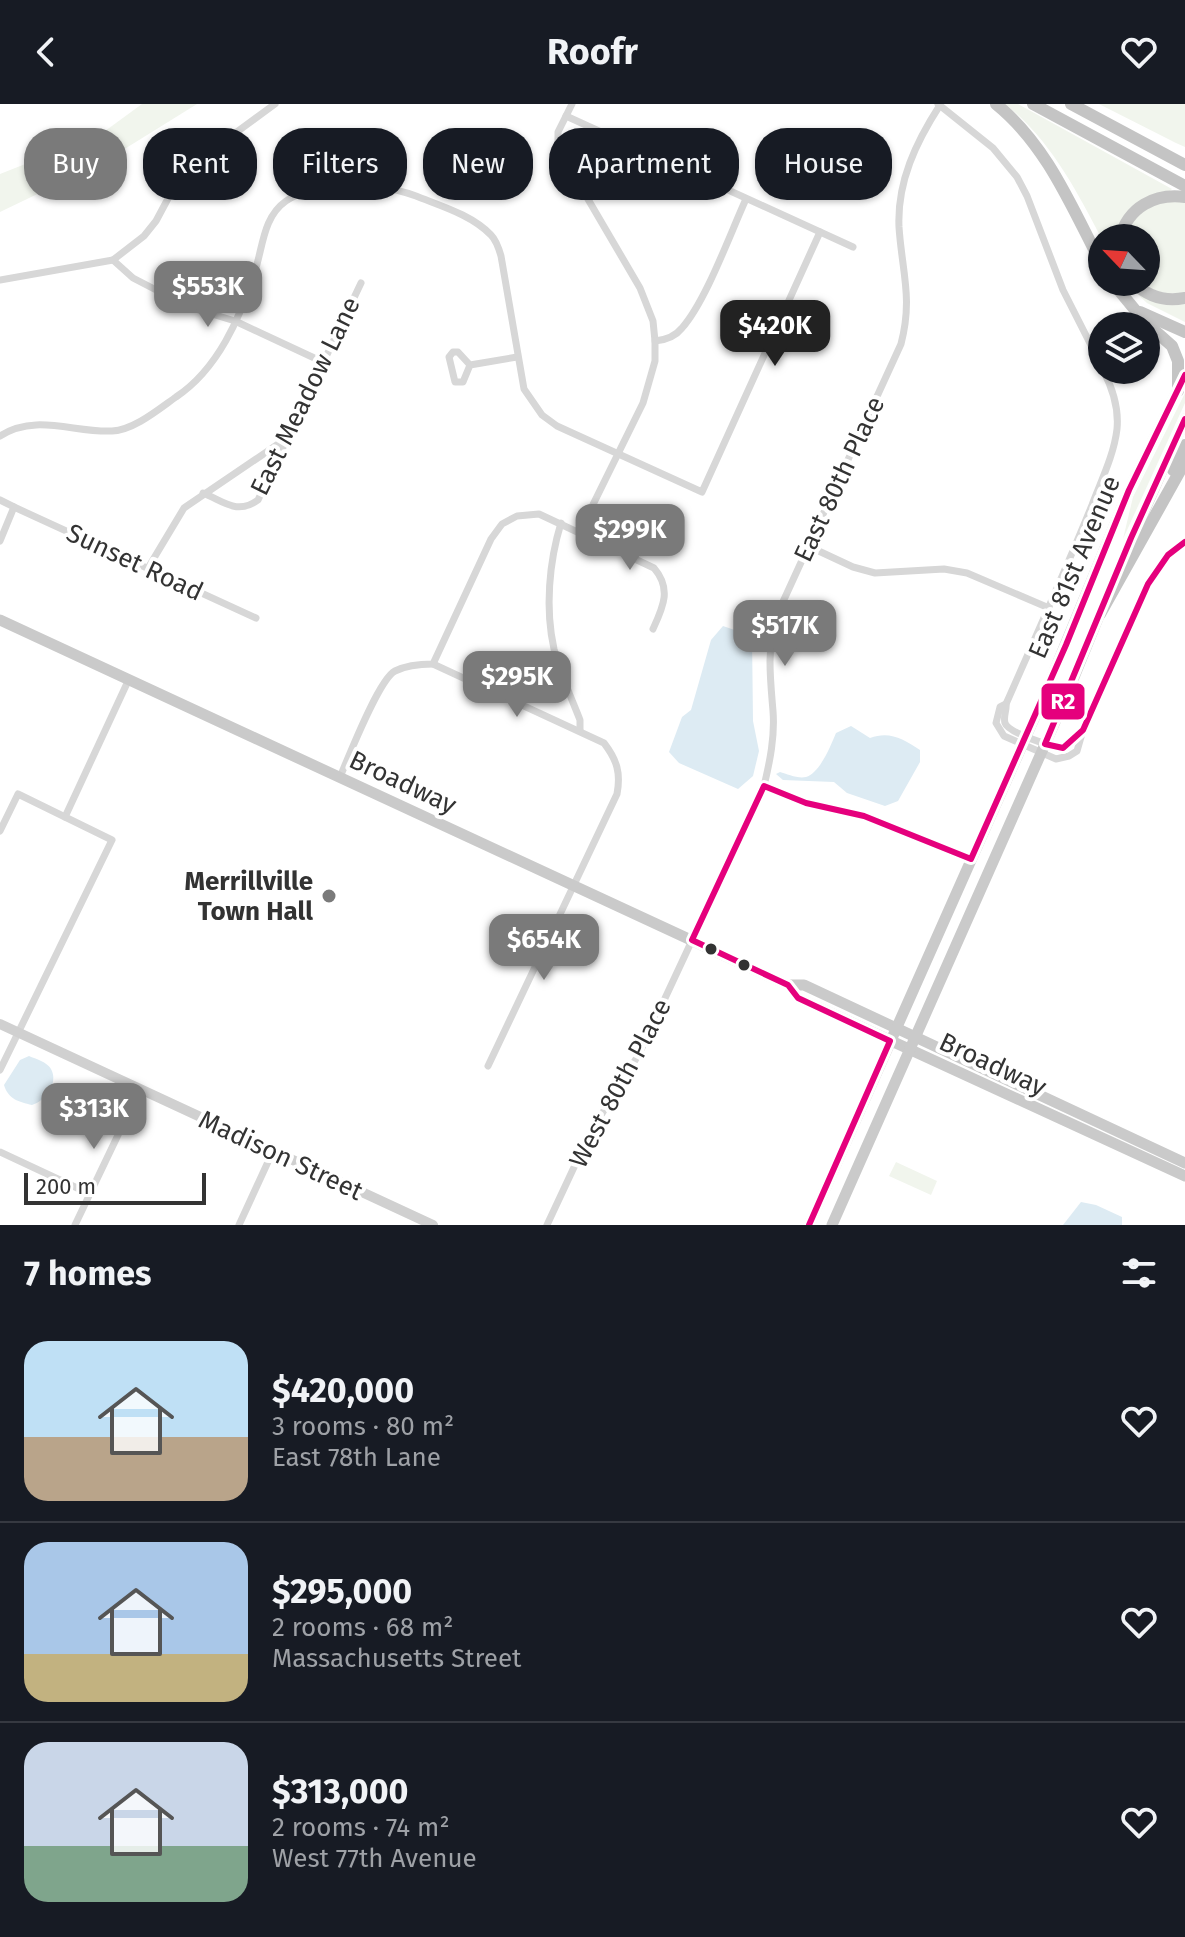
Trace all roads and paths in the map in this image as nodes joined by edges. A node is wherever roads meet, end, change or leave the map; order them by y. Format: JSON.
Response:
{"nodes":[{"id":1,"x":275,"y":104,"type":"edge"},
{"id":2,"x":572,"y":104,"type":"edge"},
{"id":3,"x":996,"y":104,"type":"edge"},
{"id":4,"x":1033,"y":104,"type":"edge"},
{"id":5,"x":1071,"y":104,"type":"edge"},
{"id":6,"x":939,"y":105,"type":"edge"},
{"id":7,"x":566,"y":116,"type":"junction"},
{"id":8,"x":1185,"y":165,"type":"edge"},
{"id":9,"x":1185,"y":186,"type":"edge"},
{"id":10,"x":1185,"y":197,"type":"edge"},
{"id":11,"x":746,"y":199,"type":"junction"},
{"id":12,"x":1127,"y":224,"type":"edge"},
{"id":13,"x":820,"y":232,"type":"junction"},
{"id":14,"x":1088,"y":239,"type":"edge"},
{"id":15,"x":853,"y":247,"type":"dead end"},
{"id":16,"x":113,"y":260,"type":"junction"},
{"id":17,"x":0,"y":280,"type":"edge"},
{"id":18,"x":361,"y":283,"type":"dead end"},
{"id":19,"x":1125,"y":296,"type":"edge"},
{"id":20,"x":1154,"y":296,"type":"edge"},
{"id":21,"x":1185,"y":298,"type":"edge"},
{"id":22,"x":1140,"y":312,"type":"edge"},
{"id":23,"x":235,"y":321,"type":"junction"},
{"id":24,"x":1160,"y":321,"type":"edge"},
{"id":25,"x":1185,"y":332,"type":"edge"},
{"id":26,"x":1160,"y":334,"type":"edge"},
{"id":27,"x":1088,"y":339,"type":"edge"},
{"id":28,"x":655,"y":341,"type":"junction"},
{"id":29,"x":517,"y":357,"type":"junction"},
{"id":30,"x":325,"y":363,"type":"junction"},
{"id":31,"x":470,"y":365,"type":"dead end"},
{"id":32,"x":1185,"y":375,"type":"edge"},
{"id":33,"x":1110,"y":384,"type":"edge"},
{"id":34,"x":1178,"y":391,"type":"junction"},
{"id":35,"x":1185,"y":419,"type":"edge"},
{"id":36,"x":0,"y":436,"type":"edge"},
{"id":37,"x":290,"y":436,"type":"junction"},
{"id":38,"x":1185,"y":445,"type":"edge"},
{"id":39,"x":616,"y":454,"type":"junction"},
{"id":40,"x":1185,"y":462,"type":"edge"},
{"id":41,"x":203,"y":493,"type":"junction"},
{"id":42,"x":0,"y":500,"type":"edge"},
{"id":43,"x":14,"y":507,"type":"junction"},
{"id":44,"x":1154,"y":517,"type":"junction"},
{"id":45,"x":561,"y":523,"type":"junction"},
{"id":46,"x":580,"y":531,"type":"junction"},
{"id":47,"x":0,"y":541,"type":"edge"},
{"id":48,"x":1185,"y":542,"type":"edge"},
{"id":49,"x":808,"y":546,"type":"junction"},
{"id":50,"x":148,"y":568,"type":"junction"},
{"id":51,"x":1049,"y":608,"type":"junction"},
{"id":52,"x":1100,"y":614,"type":"junction"},
{"id":53,"x":256,"y":618,"type":"dead end"},
{"id":54,"x":0,"y":620,"type":"edge"},
{"id":55,"x":653,"y":629,"type":"dead end"},
{"id":56,"x":433,"y":664,"type":"junction"},
{"id":57,"x":129,"y":679,"type":"junction"},
{"id":58,"x":580,"y":731,"type":"junction"},
{"id":59,"x":1024,"y":740,"type":"junction"},
{"id":60,"x":1043,"y":748,"type":"junction"},
{"id":61,"x":340,"y":777,"type":"junction"},
{"id":62,"x":764,"y":786,"type":"junction"},
{"id":63,"x":65,"y":817,"type":"junction"},
{"id":64,"x":0,"y":831,"type":"edge"},
{"id":65,"x":971,"y":859,"type":"junction"},
{"id":66,"x":573,"y":885,"type":"junction"},
{"id":67,"x":692,"y":940,"type":"junction"},
{"id":68,"x":788,"y":985,"type":"junction"},
{"id":69,"x":0,"y":1024,"type":"edge"},
{"id":70,"x":896,"y":1028,"type":"junction"},
{"id":71,"x":19,"y":1034,"type":"junction"},
{"id":72,"x":916,"y":1037,"type":"junction"},
{"id":73,"x":890,"y":1041,"type":"junction"},
{"id":74,"x":910,"y":1050,"type":"junction"},
{"id":75,"x":488,"y":1066,"type":"dead end"},
{"id":76,"x":0,"y":1070,"type":"edge"},
{"id":77,"x":140,"y":1089,"type":"junction"},
{"id":78,"x":273,"y":1151,"type":"junction"},
{"id":79,"x":0,"y":1152,"type":"edge"},
{"id":80,"x":1185,"y":1163,"type":"edge"},
{"id":81,"x":1185,"y":1176,"type":"edge"},
{"id":82,"x":90,"y":1194,"type":"junction"},
{"id":83,"x":75,"y":1225,"type":"edge"},
{"id":84,"x":239,"y":1225,"type":"edge"},
{"id":85,"x":433,"y":1225,"type":"edge"},
{"id":86,"x":547,"y":1225,"type":"edge"},
{"id":87,"x":809,"y":1225,"type":"edge"},
{"id":88,"x":832,"y":1225,"type":"edge"}],
"edges":[{"from":1,"to":16,"type":"street"},
{"from":2,"to":7,"type":"street"},
{"from":3,"to":14,"type":"highway"},
{"from":4,"to":9,"type":"highway"},
{"from":5,"to":8,"type":"highway"},
{"from":6,"to":27,"type":"street"},
{"from":6,"to":49,"type":"street","name":"East 80th Place"},
{"from":7,"to":11,"type":"street"},
{"from":7,"to":28,"type":"street"},
{"from":10,"to":12,"type":"highway"},
{"from":11,"to":13,"type":"street"},
{"from":11,"to":28,"type":"street"},
{"from":13,"to":15,"type":"street"},
{"from":13,"to":39,"type":"street"},
{"from":16,"to":17,"type":"street"},
{"from":16,"to":23,"type":"street"},
{"from":18,"to":30,"type":"street","name":"East Meadow Lane"},
{"from":19,"to":22,"type":"highway"},
{"from":20,"to":21,"type":"highway"},
{"from":23,"to":29,"type":"street"},
{"from":23,"to":30,"type":"street"},
{"from":23,"to":36,"type":"street"},
{"from":24,"to":25,"type":"highway"},
{"from":26,"to":34,"type":"highway"},
{"from":28,"to":39,"type":"street"},
{"from":29,"to":31,"type":"street"},
{"from":29,"to":39,"type":"street"},
{"from":30,"to":37,"type":"street","name":"East Meadow Lane"},
{"from":32,"to":34,"type":"main road","name":"East 81st Avenue"},
{"from":33,"to":51,"type":"street"},
{"from":34,"to":59,"type":"main road","name":"East 81st Avenue"},
{"from":35,"to":52,"type":"main road","name":"East 81st Avenue"},
{"from":37,"to":41,"type":"street"},
{"from":37,"to":41,"type":"street","name":"East Meadow Lane"},
{"from":38,"to":44,"type":"highway"},
{"from":39,"to":46,"type":"street"},
{"from":40,"to":44,"type":"highway"},
{"from":41,"to":50,"type":"street"},
{"from":42,"to":43,"type":"street","name":"Sunset Road"},
{"from":43,"to":47,"type":"street"},
{"from":43,"to":50,"type":"street","name":"Sunset Road"},
{"from":44,"to":52,"type":"highway"},
{"from":45,"to":46,"type":"street"},
{"from":45,"to":56,"type":"street"},
{"from":45,"to":58,"type":"street"},
{"from":46,"to":55,"type":"street"},
{"from":48,"to":60,"type":"street"},
{"from":49,"to":51,"type":"street"},
{"from":49,"to":62,"type":"street","name":"East 80th Place"},
{"from":50,"to":53,"type":"street","name":"Sunset Road"},
{"from":51,"to":59,"type":"street"},
{"from":52,"to":60,"type":"main road","name":"East 81st Avenue"},
{"from":54,"to":57,"type":"main road","name":"Broadway"},
{"from":56,"to":58,"type":"street"},
{"from":56,"to":61,"type":"street"},
{"from":57,"to":61,"type":"main road","name":"Broadway"},
{"from":57,"to":63,"type":"street"},
{"from":58,"to":66,"type":"street"},
{"from":59,"to":60,"type":"street"},
{"from":59,"to":65,"type":"main road","name":"East 81st Avenue"},
{"from":60,"to":72,"type":"main road","name":"East 81st Avenue"},
{"from":61,"to":66,"type":"main road","name":"Broadway"},
{"from":62,"to":65,"type":"street"},
{"from":62,"to":67,"type":"street","name":"East 80th Place"},
{"from":63,"to":64,"type":"street"},
{"from":63,"to":71,"type":"street"},
{"from":65,"to":70,"type":"main road","name":"East 81st Avenue"},
{"from":66,"to":67,"type":"main road","name":"Broadway"},
{"from":66,"to":75,"type":"street"},
{"from":67,"to":68,"type":"main road","name":"Broadway"},
{"from":67,"to":86,"type":"street","name":"West 80th Place"},
{"from":68,"to":70,"type":"main road","name":"Broadway"},
{"from":68,"to":73,"type":"main road","name":"Broadway"},
{"from":69,"to":71,"type":"street","name":"Madison Street"},
{"from":70,"to":72,"type":"main road","name":"Broadway"},
{"from":70,"to":73,"type":"main road","name":"East 81st Avenue"},
{"from":71,"to":76,"type":"street"},
{"from":71,"to":77,"type":"street","name":"Madison Street"},
{"from":72,"to":74,"type":"main road","name":"East 81st Avenue"},
{"from":72,"to":80,"type":"main road","name":"Broadway"},
{"from":73,"to":74,"type":"main road","name":"Broadway"},
{"from":73,"to":87,"type":"main road","name":"East 81st Avenue"},
{"from":74,"to":81,"type":"main road","name":"Broadway"},
{"from":74,"to":88,"type":"main road","name":"East 81st Avenue"},
{"from":77,"to":78,"type":"street","name":"Madison Street"},
{"from":77,"to":82,"type":"street"},
{"from":78,"to":84,"type":"street"},
{"from":78,"to":85,"type":"street","name":"Madison Street"},
{"from":79,"to":82,"type":"street"},
{"from":82,"to":83,"type":"street"}]}
